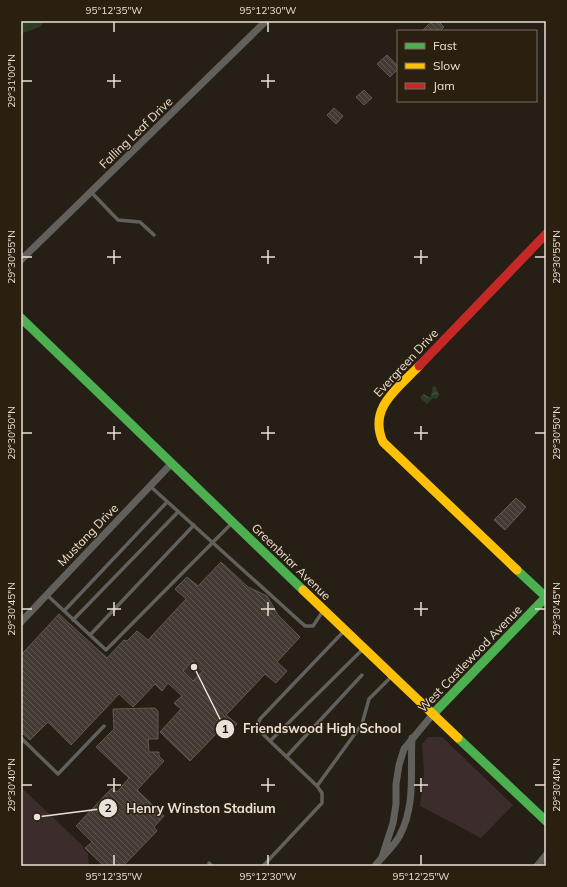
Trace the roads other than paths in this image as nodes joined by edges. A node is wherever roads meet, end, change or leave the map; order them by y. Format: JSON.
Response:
{"nodes":[{"id":1,"x":266,"y":21,"type":"edge"},
{"id":2,"x":91,"y":192,"type":"junction"},
{"id":3,"x":546,"y":234,"type":"edge"},
{"id":4,"x":154,"y":235,"type":"dead end"},
{"id":5,"x":21,"y":260,"type":"edge"},
{"id":6,"x":21,"y":318,"type":"edge"},
{"id":7,"x":172,"y":463,"type":"junction"},
{"id":8,"x":150,"y":486,"type":"junction"},
{"id":9,"x":167,"y":502,"type":"junction"},
{"id":10,"x":178,"y":512,"type":"junction"},
{"id":11,"x":233,"y":522,"type":"junction"},
{"id":12,"x":194,"y":525,"type":"junction"},
{"id":13,"x":213,"y":542,"type":"junction"},
{"id":14,"x":46,"y":595,"type":"junction"},
{"id":15,"x":546,"y":597,"type":"edge"},
{"id":16,"x":324,"y":610,"type":"junction"},
{"id":17,"x":64,"y":611,"type":"junction"},
{"id":18,"x":74,"y":620,"type":"junction"},
{"id":19,"x":21,"y":622,"type":"edge"},
{"id":20,"x":344,"y":630,"type":"junction"},
{"id":21,"x":90,"y":635,"type":"junction"},
{"id":22,"x":364,"y":648,"type":"junction"},
{"id":23,"x":362,"y":675,"type":"dead end"},
{"id":24,"x":392,"y":675,"type":"junction"},
{"id":25,"x":433,"y":714,"type":"junction"},
{"id":26,"x":104,"y":726,"type":"dead end"},
{"id":27,"x":21,"y":738,"type":"edge"},
{"id":28,"x":412,"y":738,"type":"junction"},
{"id":29,"x":270,"y":741,"type":"junction"},
{"id":30,"x":287,"y":756,"type":"junction"},
{"id":31,"x":317,"y":786,"type":"junction"},
{"id":32,"x":546,"y":821,"type":"edge"},
{"id":33,"x":546,"y":855,"type":"edge"},
{"id":34,"x":382,"y":857,"type":"junction"},
{"id":35,"x":263,"y":866,"type":"edge"},
{"id":36,"x":375,"y":866,"type":"edge"},
{"id":37,"x":537,"y":866,"type":"edge"}],
"edges":[{"from":1,"to":2,"type":"street","name":"Falling Leaf Drive"},
{"from":2,"to":4,"type":"lane"},
{"from":2,"to":5,"type":"street","name":"Falling Leaf Drive"},
{"from":3,"to":15,"type":"street","name":"Evergreen Drive"},
{"from":6,"to":7,"type":"street","name":"Greenbriar Avenue"},
{"from":7,"to":8,"type":"street","name":"Mustang Drive"},
{"from":7,"to":11,"type":"street","name":"Greenbriar Avenue"},
{"from":8,"to":9,"type":"lane"},
{"from":8,"to":14,"type":"street","name":"Mustang Drive"},
{"from":9,"to":10,"type":"lane"},
{"from":9,"to":17,"type":"lane"},
{"from":10,"to":12,"type":"lane"},
{"from":10,"to":18,"type":"lane"},
{"from":11,"to":13,"type":"lane"},
{"from":11,"to":16,"type":"street","name":"Greenbriar Avenue"},
{"from":12,"to":13,"type":"lane"},
{"from":12,"to":21,"type":"lane"},
{"from":13,"to":16,"type":"lane"},
{"from":13,"to":21,"type":"lane"},
{"from":14,"to":17,"type":"lane"},
{"from":14,"to":19,"type":"street","name":"Mustang Drive"},
{"from":15,"to":25,"type":"street","name":"West Castlewood Avenue"},
{"from":16,"to":20,"type":"street","name":"Greenbriar Avenue"},
{"from":17,"to":18,"type":"lane"},
{"from":18,"to":21,"type":"lane"},
{"from":20,"to":22,"type":"street","name":"Greenbriar Avenue"},
{"from":20,"to":29,"type":"lane"},
{"from":22,"to":24,"type":"street","name":"Greenbriar Avenue"},
{"from":22,"to":29,"type":"lane"},
{"from":23,"to":30,"type":"lane"},
{"from":24,"to":25,"type":"street","name":"Greenbriar Avenue"},
{"from":24,"to":31,"type":"lane"},
{"from":25,"to":28,"type":"street","name":"West Castlewood Avenue"},
{"from":25,"to":32,"type":"street","name":"Greenbriar Avenue"},
{"from":26,"to":27,"type":"lane"},
{"from":28,"to":34,"type":"street","name":"West Castlewood Avenue"},
{"from":28,"to":34,"type":"street","name":"West Castlewood Avenue"},
{"from":29,"to":30,"type":"lane"},
{"from":30,"to":31,"type":"lane"},
{"from":31,"to":35,"type":"lane"},
{"from":33,"to":37,"type":"street"},
{"from":34,"to":36,"type":"street","name":"West Castlewood Avenue"}]}
